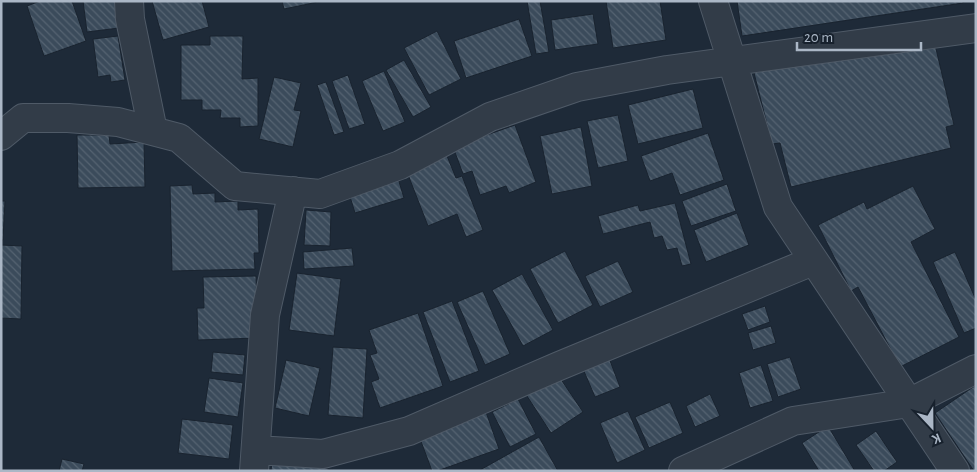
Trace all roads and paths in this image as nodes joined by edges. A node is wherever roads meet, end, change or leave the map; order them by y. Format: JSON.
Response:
{"nodes":[{"id":1,"x":129,"y":1,"type":"edge"},
{"id":2,"x":713,"y":1,"type":"edge"},
{"id":3,"x":976,"y":28,"type":"edge"},
{"id":4,"x":731,"y":62,"type":"junction"},
{"id":5,"x":153,"y":131,"type":"junction"},
{"id":6,"x":1,"y":136,"type":"edge"},
{"id":7,"x":293,"y":191,"type":"junction"},
{"id":8,"x":814,"y":261,"type":"junction"},
{"id":9,"x":976,"y":368,"type":"edge"},
{"id":10,"x":909,"y":403,"type":"junction"},
{"id":11,"x":255,"y":460,"type":"edge"},
{"id":12,"x":683,"y":471,"type":"edge"},
{"id":13,"x":955,"y":471,"type":"edge"}],
"edges":[{"from":1,"to":5,"type":"street"},
{"from":2,"to":4,"type":"street"},
{"from":3,"to":4,"type":"street"},
{"from":4,"to":7,"type":"street"},
{"from":4,"to":8,"type":"street"},
{"from":5,"to":6,"type":"street"},
{"from":5,"to":7,"type":"street"},
{"from":7,"to":11,"type":"street"},
{"from":8,"to":10,"type":"street"},
{"from":8,"to":11,"type":"street"},
{"from":9,"to":10,"type":"street"},
{"from":10,"to":12,"type":"street"},
{"from":10,"to":13,"type":"street"}]}
